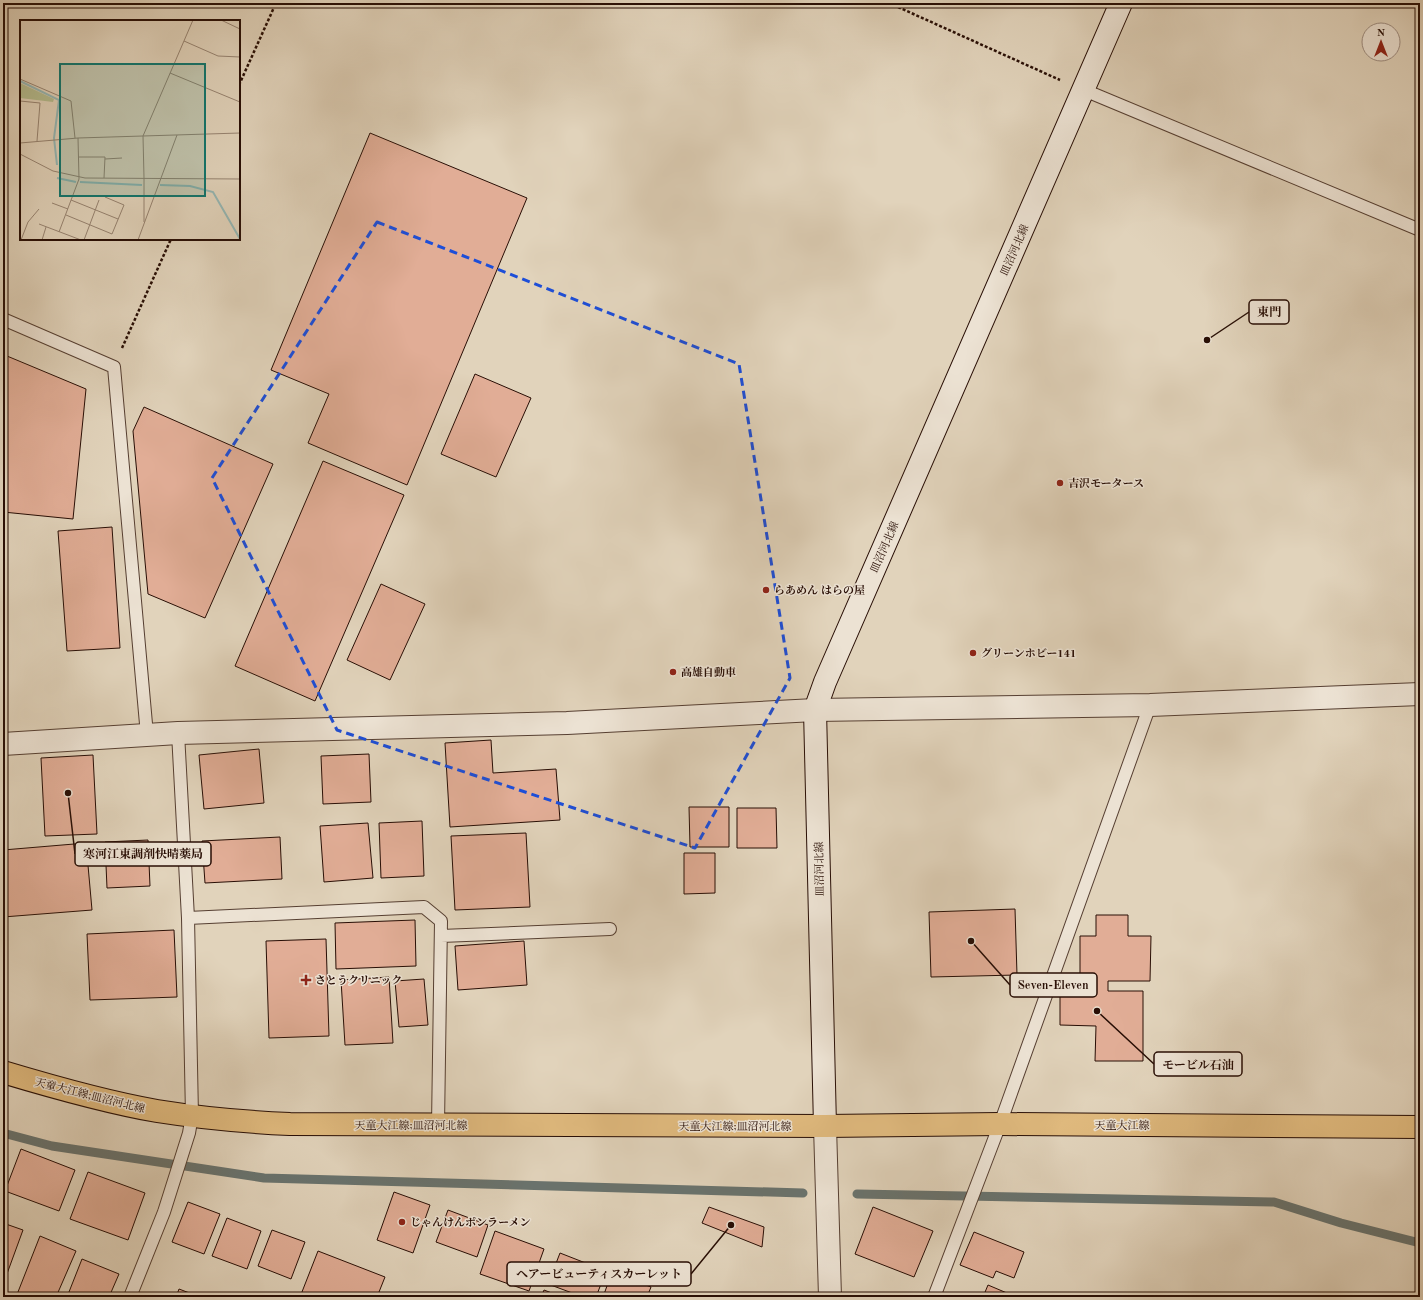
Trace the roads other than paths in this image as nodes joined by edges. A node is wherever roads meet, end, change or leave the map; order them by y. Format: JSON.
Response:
{"nodes":[{"id":1,"x":1121,"y":3,"type":"edge"},
{"id":2,"x":1084,"y":90,"type":"junction"},
{"id":3,"x":1420,"y":230,"type":"edge"},
{"id":4,"x":3,"y":319,"type":"edge"},
{"id":5,"x":1420,"y":694,"type":"edge"},
{"id":6,"x":1150,"y":705,"type":"junction"},
{"id":7,"x":815,"y":710,"type":"junction"},
{"id":8,"x":178,"y":733,"type":"junction"},
{"id":9,"x":147,"y":735,"type":"junction"},
{"id":10,"x":3,"y":744,"type":"edge"},
{"id":11,"x":188,"y":918,"type":"junction"},
{"id":12,"x":610,"y":929,"type":"dead end"},
{"id":13,"x":441,"y":936,"type":"junction"},
{"id":14,"x":3,"y":1072,"type":"edge"},
{"id":15,"x":190,"y":1124,"type":"junction"},
{"id":16,"x":1000,"y":1124,"type":"junction"},
{"id":17,"x":438,"y":1125,"type":"junction"},
{"id":18,"x":825,"y":1126,"type":"junction"},
{"id":19,"x":1420,"y":1127,"type":"edge"},
{"id":20,"x":130,"y":1297,"type":"edge"},
{"id":21,"x":830,"y":1297,"type":"edge"},
{"id":22,"x":934,"y":1297,"type":"edge"}],
"edges":[{"from":1,"to":2,"type":"street","name":"皿沼河北線"},
{"from":2,"to":3,"type":"lane"},
{"from":2,"to":7,"type":"street","name":"皿沼河北線"},
{"from":4,"to":9,"type":"lane"},
{"from":5,"to":6,"type":"street"},
{"from":6,"to":7,"type":"street"},
{"from":6,"to":16,"type":"lane"},
{"from":7,"to":8,"type":"street"},
{"from":7,"to":18,"type":"street","name":"皿沼河北線"},
{"from":8,"to":9,"type":"street"},
{"from":8,"to":11,"type":"lane"},
{"from":9,"to":10,"type":"street"},
{"from":11,"to":13,"type":"lane"},
{"from":11,"to":15,"type":"lane"},
{"from":12,"to":13,"type":"lane"},
{"from":13,"to":17,"type":"lane"},
{"from":14,"to":15,"type":"main road","name":"天童大江線;皿沼河北線"},
{"from":15,"to":17,"type":"main road","name":"天童大江線;皿沼河北線"},
{"from":15,"to":20,"type":"lane"},
{"from":16,"to":18,"type":"main road","name":"天童大江線"},
{"from":16,"to":19,"type":"main road","name":"天童大江線"},
{"from":16,"to":22,"type":"lane"},
{"from":17,"to":18,"type":"main road","name":"天童大江線;皿沼河北線"},
{"from":18,"to":21,"type":"street","name":"皿沼河北線"}]}
